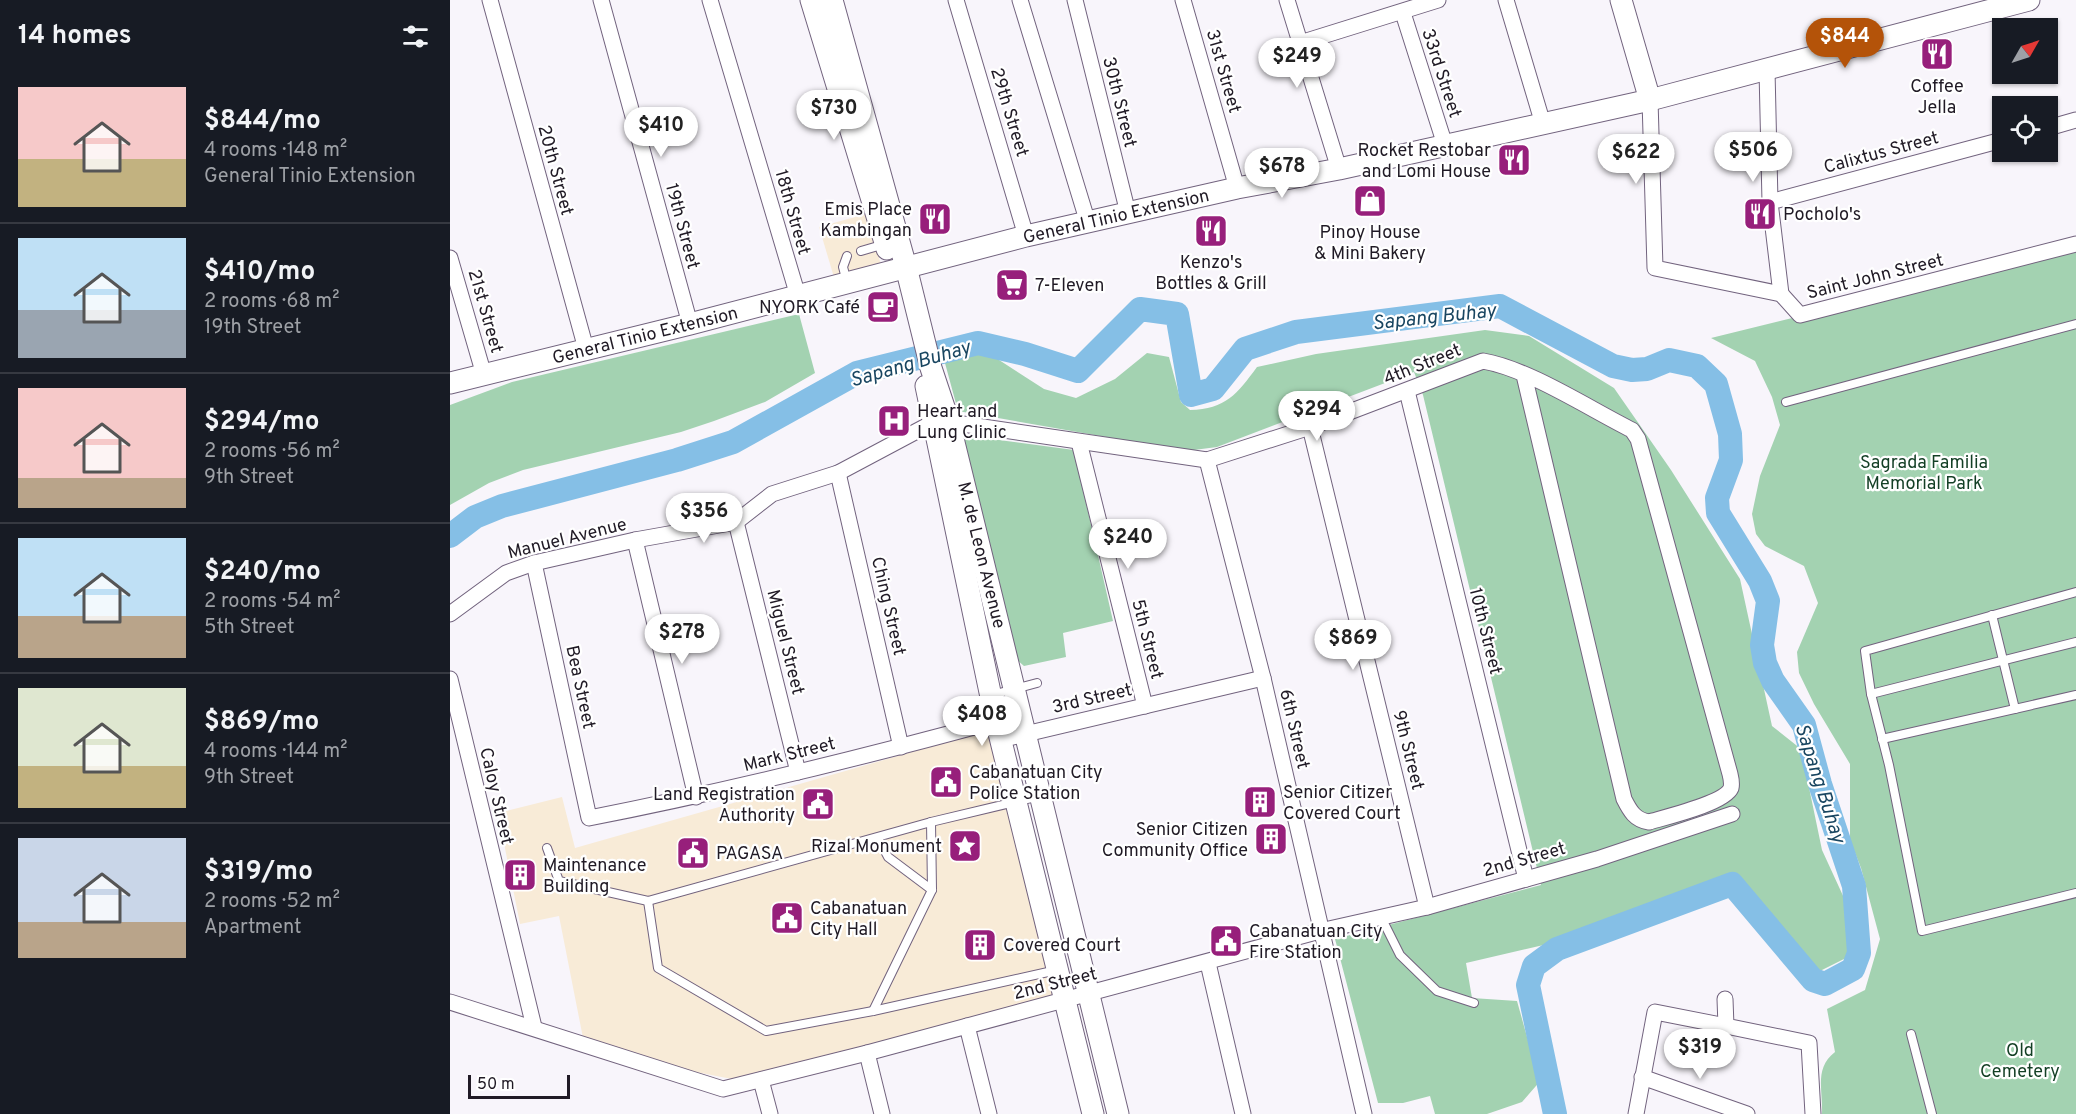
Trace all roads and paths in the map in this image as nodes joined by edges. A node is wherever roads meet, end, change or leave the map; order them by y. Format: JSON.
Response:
{"nodes":[{"id":1,"x":490,"y":0,"type":"edge"},
{"id":2,"x":601,"y":0,"type":"edge"},
{"id":3,"x":710,"y":0,"type":"edge"},
{"id":4,"x":811,"y":0,"type":"edge"},
{"id":5,"x":832,"y":0,"type":"edge"},
{"id":6,"x":956,"y":0,"type":"edge"},
{"id":7,"x":1020,"y":0,"type":"edge"},
{"id":8,"x":1075,"y":0,"type":"edge"},
{"id":9,"x":1183,"y":0,"type":"edge"},
{"id":10,"x":1287,"y":0,"type":"edge"},
{"id":11,"x":1438,"y":0,"type":"edge"},
{"id":12,"x":1506,"y":0,"type":"edge"},
{"id":13,"x":1621,"y":0,"type":"edge"},
{"id":14,"x":2029,"y":0,"type":"edge"},
{"id":15,"x":1403,"y":12,"type":"junction"},
{"id":16,"x":1300,"y":43,"type":"junction"},
{"id":17,"x":1767,"y":70,"type":"junction"},
{"id":18,"x":1650,"y":100,"type":"junction"},
{"id":19,"x":2076,"y":120,"type":"edge"},
{"id":20,"x":1543,"y":124,"type":"junction"},
{"id":21,"x":2058,"y":125,"type":"edge"},
{"id":22,"x":1992,"y":143,"type":"edge"},
{"id":23,"x":1445,"y":145,"type":"junction"},
{"id":24,"x":1339,"y":169,"type":"junction"},
{"id":25,"x":1237,"y":188,"type":"junction"},
{"id":26,"x":1770,"y":202,"type":"junction"},
{"id":27,"x":1128,"y":213,"type":"junction"},
{"id":28,"x":1088,"y":224,"type":"junction"},
{"id":29,"x":1026,"y":236,"type":"junction"},
{"id":30,"x":885,"y":244,"type":"junction"},
{"id":31,"x":2076,"y":244,"type":"edge"},
{"id":32,"x":861,"y":251,"type":"dead end"},
{"id":33,"x":848,"y":256,"type":"dead end"},
{"id":34,"x":450,"y":258,"type":"edge"},
{"id":35,"x":900,"y":268,"type":"junction"},
{"id":36,"x":847,"y":283,"type":"junction"},
{"id":37,"x":1781,"y":294,"type":"junction"},
{"id":38,"x":798,"y":296,"type":"junction"},
{"id":39,"x":690,"y":324,"type":"junction"},
{"id":40,"x":2076,"y":324,"type":"edge"},
{"id":41,"x":586,"y":349,"type":"junction"},
{"id":42,"x":484,"y":375,"type":"junction"},
{"id":43,"x":1524,"y":375,"type":"junction"},
{"id":44,"x":450,"y":383,"type":"edge"},
{"id":45,"x":1407,"y":391,"type":"junction"},
{"id":46,"x":1786,"y":402,"type":"dead end"},
{"id":47,"x":940,"y":422,"type":"junction"},
{"id":48,"x":1310,"y":427,"type":"junction"},
{"id":49,"x":1079,"y":442,"type":"junction"},
{"id":50,"x":1207,"y":460,"type":"junction"},
{"id":51,"x":838,"y":473,"type":"junction"},
{"id":52,"x":735,"y":522,"type":"junction"},
{"id":53,"x":635,"y":540,"type":"junction"},
{"id":54,"x":534,"y":563,"type":"junction"},
{"id":55,"x":2076,"y":592,"type":"edge"},
{"id":56,"x":450,"y":614,"type":"edge"},
{"id":57,"x":1992,"y":615,"type":"junction"},
{"id":58,"x":2076,"y":642,"type":"edge"},
{"id":59,"x":2003,"y":661,"type":"junction"},
{"id":60,"x":1263,"y":678,"type":"junction"},
{"id":61,"x":450,"y":679,"type":"edge"},
{"id":62,"x":1037,"y":683,"type":"dead end"},
{"id":63,"x":1014,"y":689,"type":"junction"},
{"id":64,"x":1871,"y":694,"type":"junction"},
{"id":65,"x":990,"y":695,"type":"junction"},
{"id":66,"x":2076,"y":695,"type":"edge"},
{"id":67,"x":1144,"y":706,"type":"junction"},
{"id":68,"x":2015,"y":709,"type":"junction"},
{"id":69,"x":998,"y":730,"type":"junction"},
{"id":70,"x":1026,"y":734,"type":"junction"},
{"id":71,"x":1882,"y":739,"type":"junction"},
{"id":72,"x":901,"y":747,"type":"junction"},
{"id":73,"x":798,"y":772,"type":"junction"},
{"id":74,"x":1040,"y":796,"type":"junction"},
{"id":75,"x":696,"y":797,"type":"junction"},
{"id":76,"x":1017,"y":801,"type":"junction"},
{"id":77,"x":1732,"y":814,"type":"dead end"},
{"id":78,"x":589,"y":818,"type":"joint"},
{"id":79,"x":931,"y":822,"type":"junction"},
{"id":80,"x":878,"y":838,"type":"junction"},
{"id":81,"x":548,"y":848,"type":"dead end"},
{"id":82,"x":1526,"y":879,"type":"junction"},
{"id":83,"x":932,"y":890,"type":"junction"},
{"id":84,"x":2076,"y":893,"type":"edge"},
{"id":85,"x":648,"y":901,"type":"junction"},
{"id":86,"x":1427,"y":907,"type":"junction"},
{"id":87,"x":1381,"y":917,"type":"junction"},
{"id":88,"x":1320,"y":931,"type":"junction"},
{"id":89,"x":1208,"y":963,"type":"junction"},
{"id":90,"x":1058,"y":969,"type":"junction"},
{"id":91,"x":1090,"y":994,"type":"junction"},
{"id":92,"x":1725,"y":999,"type":"dead end"},
{"id":93,"x":1065,"y":1000,"type":"junction"},
{"id":94,"x":450,"y":1002,"type":"edge"},
{"id":95,"x":1474,"y":1003,"type":"dead end"},
{"id":96,"x":873,"y":1011,"type":"junction"},
{"id":97,"x":967,"y":1026,"type":"junction"},
{"id":98,"x":1726,"y":1026,"type":"junction"},
{"id":99,"x":534,"y":1028,"type":"junction"},
{"id":100,"x":1911,"y":1034,"type":"dead end"},
{"id":101,"x":867,"y":1053,"type":"junction"},
{"id":102,"x":1642,"y":1077,"type":"junction"},
{"id":103,"x":761,"y":1080,"type":"junction"},
{"id":104,"x":770,"y":1114,"type":"edge"},
{"id":105,"x":882,"y":1114,"type":"edge"},
{"id":106,"x":989,"y":1114,"type":"edge"},
{"id":107,"x":1093,"y":1114,"type":"edge"},
{"id":108,"x":1118,"y":1114,"type":"edge"},
{"id":109,"x":1244,"y":1114,"type":"edge"},
{"id":110,"x":1364,"y":1114,"type":"edge"},
{"id":111,"x":1636,"y":1114,"type":"edge"},
{"id":112,"x":1747,"y":1114,"type":"edge"},
{"id":113,"x":1813,"y":1114,"type":"edge"},
{"id":114,"x":1932,"y":1114,"type":"edge"}],
"edges":[{"from":1,"to":41,"type":"street","name":"20th Street"},
{"from":2,"to":39,"type":"street","name":"19th Street"},
{"from":3,"to":38,"type":"street","name":"18th Street"},
{"from":4,"to":30,"type":"main road","name":"M. de Leon Avenue"},
{"from":5,"to":35,"type":"main road","name":"M. de Leon Avenue"},
{"from":6,"to":29,"type":"street","name":"29th Street"},
{"from":7,"to":28,"type":"street"},
{"from":8,"to":27,"type":"street","name":"30th Street"},
{"from":9,"to":25,"type":"street","name":"31st Street"},
{"from":10,"to":16,"type":"street"},
{"from":11,"to":15,"type":"street"},
{"from":12,"to":20,"type":"street"},
{"from":13,"to":18,"type":"main road"},
{"from":14,"to":17,"type":"main road","name":"General Tinio Extension"},
{"from":15,"to":16,"type":"street"},
{"from":15,"to":23,"type":"street","name":"33rd Street"},
{"from":16,"to":24,"type":"street"},
{"from":17,"to":18,"type":"main road","name":"General Tinio Extension"},
{"from":17,"to":26,"type":"street"},
{"from":18,"to":20,"type":"main road","name":"General Tinio Extension"},
{"from":18,"to":37,"type":"street","name":"Saint John Street"},
{"from":19,"to":21,"type":"street"},
{"from":20,"to":23,"type":"main road","name":"General Tinio Extension"},
{"from":22,"to":26,"type":"street","name":"Calixtus Street"},
{"from":23,"to":24,"type":"main road","name":"General Tinio Extension"},
{"from":24,"to":25,"type":"main road","name":"General Tinio Extension"},
{"from":25,"to":27,"type":"main road","name":"General Tinio Extension"},
{"from":26,"to":37,"type":"street"},
{"from":27,"to":28,"type":"main road","name":"General Tinio Extension"},
{"from":28,"to":29,"type":"main road","name":"General Tinio Extension"},
{"from":29,"to":35,"type":"main road","name":"General Tinio Extension"},
{"from":30,"to":32,"type":"lane"},
{"from":30,"to":35,"type":"main road","name":"M. de Leon Avenue"},
{"from":31,"to":37,"type":"street","name":"Saint John Street"},
{"from":33,"to":36,"type":"lane"},
{"from":34,"to":42,"type":"street","name":"21st Street"},
{"from":35,"to":36,"type":"main road","name":"General Tinio Extension"},
{"from":35,"to":47,"type":"main road","name":"M. de Leon Avenue"},
{"from":36,"to":38,"type":"main road","name":"General Tinio Extension"},
{"from":38,"to":39,"type":"main road","name":"General Tinio Extension"},
{"from":39,"to":41,"type":"main road","name":"General Tinio Extension"},
{"from":40,"to":46,"type":"lane"},
{"from":41,"to":42,"type":"main road","name":"General Tinio Extension"},
{"from":42,"to":44,"type":"main road","name":"General Tinio Extension"},
{"from":43,"to":43,"type":"street","name":"4th Street"},
{"from":43,"to":45,"type":"street","name":"4th Street"},
{"from":45,"to":48,"type":"street","name":"4th Street"},
{"from":45,"to":82,"type":"street","name":"10th Street"},
{"from":47,"to":49,"type":"street","name":"4th Street"},
{"from":47,"to":51,"type":"street","name":"Manuel Avenue"},
{"from":47,"to":63,"type":"main road","name":"M. de Leon Avenue"},
{"from":47,"to":65,"type":"main road","name":"M. de Leon Avenue"},
{"from":48,"to":50,"type":"street","name":"4th Street"},
{"from":48,"to":86,"type":"street","name":"9th Street"},
{"from":49,"to":50,"type":"street","name":"4th Street"},
{"from":49,"to":67,"type":"street","name":"5th Street"},
{"from":50,"to":60,"type":"street","name":"6th Street"},
{"from":51,"to":52,"type":"street","name":"Manuel Avenue"},
{"from":51,"to":72,"type":"street","name":"Ching Street"},
{"from":52,"to":53,"type":"street","name":"Manuel Avenue"},
{"from":52,"to":73,"type":"street","name":"Miguel Street"},
{"from":53,"to":54,"type":"street","name":"Manuel Avenue"},
{"from":53,"to":75,"type":"street"},
{"from":54,"to":56,"type":"street","name":"Manuel Avenue"},
{"from":54,"to":78,"type":"street","name":"Bea Street"},
{"from":55,"to":57,"type":"lane"},
{"from":57,"to":59,"type":"lane"},
{"from":57,"to":64,"type":"lane"},
{"from":58,"to":59,"type":"lane"},
{"from":59,"to":64,"type":"lane"},
{"from":59,"to":68,"type":"lane"},
{"from":60,"to":67,"type":"street","name":"3rd Street"},
{"from":60,"to":88,"type":"street","name":"6th Street"},
{"from":61,"to":99,"type":"street","name":"Caloy Street"},
{"from":62,"to":63,"type":"lane"},
{"from":63,"to":65,"type":"lane"},
{"from":63,"to":70,"type":"main road","name":"M. de Leon Avenue"},
{"from":64,"to":71,"type":"lane"},
{"from":65,"to":69,"type":"main road","name":"M. de Leon Avenue"},
{"from":66,"to":68,"type":"lane"},
{"from":67,"to":70,"type":"street","name":"3rd Street"},
{"from":68,"to":71,"type":"lane"},
{"from":69,"to":70,"type":"street","name":"3rd Street"},
{"from":69,"to":72,"type":"street","name":"Mark Street"},
{"from":69,"to":76,"type":"main road","name":"M. de Leon Avenue"},
{"from":70,"to":74,"type":"main road","name":"M. de Leon Avenue"},
{"from":71,"to":84,"type":"lane"},
{"from":72,"to":73,"type":"street","name":"Mark Street"},
{"from":73,"to":75,"type":"street","name":"Mark Street"},
{"from":74,"to":76,"type":"lane"},
{"from":74,"to":91,"type":"main road","name":"M. de Leon Avenue"},
{"from":75,"to":78,"type":"street","name":"Mark Street"},
{"from":76,"to":79,"type":"lane"},
{"from":76,"to":90,"type":"main road","name":"M. de Leon Avenue"},
{"from":77,"to":82,"type":"street","name":"2nd Street"},
{"from":79,"to":80,"type":"lane"},
{"from":79,"to":83,"type":"lane"},
{"from":80,"to":83,"type":"lane"},
{"from":80,"to":85,"type":"lane"},
{"from":81,"to":85,"type":"lane"},
{"from":82,"to":86,"type":"street","name":"2nd Street"},
{"from":83,"to":96,"type":"lane"},
{"from":85,"to":96,"type":"lane"},
{"from":86,"to":87,"type":"street","name":"2nd Street"},
{"from":87,"to":88,"type":"street","name":"2nd Street"},
{"from":87,"to":95,"type":"lane"},
{"from":88,"to":89,"type":"street","name":"2nd Street"},
{"from":88,"to":110,"type":"street","name":"6th Street"},
{"from":89,"to":91,"type":"street","name":"2nd Street"},
{"from":89,"to":109,"type":"street"},
{"from":90,"to":93,"type":"main road","name":"M. de Leon Avenue"},
{"from":90,"to":96,"type":"lane"},
{"from":91,"to":93,"type":"street","name":"2nd Street"},
{"from":91,"to":108,"type":"main road","name":"M. de Leon Avenue"},
{"from":92,"to":98,"type":"street"},
{"from":93,"to":97,"type":"street","name":"2nd Street"},
{"from":93,"to":107,"type":"main road","name":"M. de Leon Avenue"},
{"from":94,"to":99,"type":"street","name":"2nd Street"},
{"from":97,"to":101,"type":"street","name":"2nd Street"},
{"from":97,"to":106,"type":"street"},
{"from":98,"to":102,"type":"street"},
{"from":98,"to":113,"type":"street"},
{"from":99,"to":103,"type":"street","name":"2nd Street"},
{"from":100,"to":114,"type":"lane"},
{"from":101,"to":103,"type":"street","name":"2nd Street"},
{"from":101,"to":105,"type":"street"},
{"from":102,"to":111,"type":"street"},
{"from":102,"to":112,"type":"street"},
{"from":103,"to":104,"type":"street"}]}
